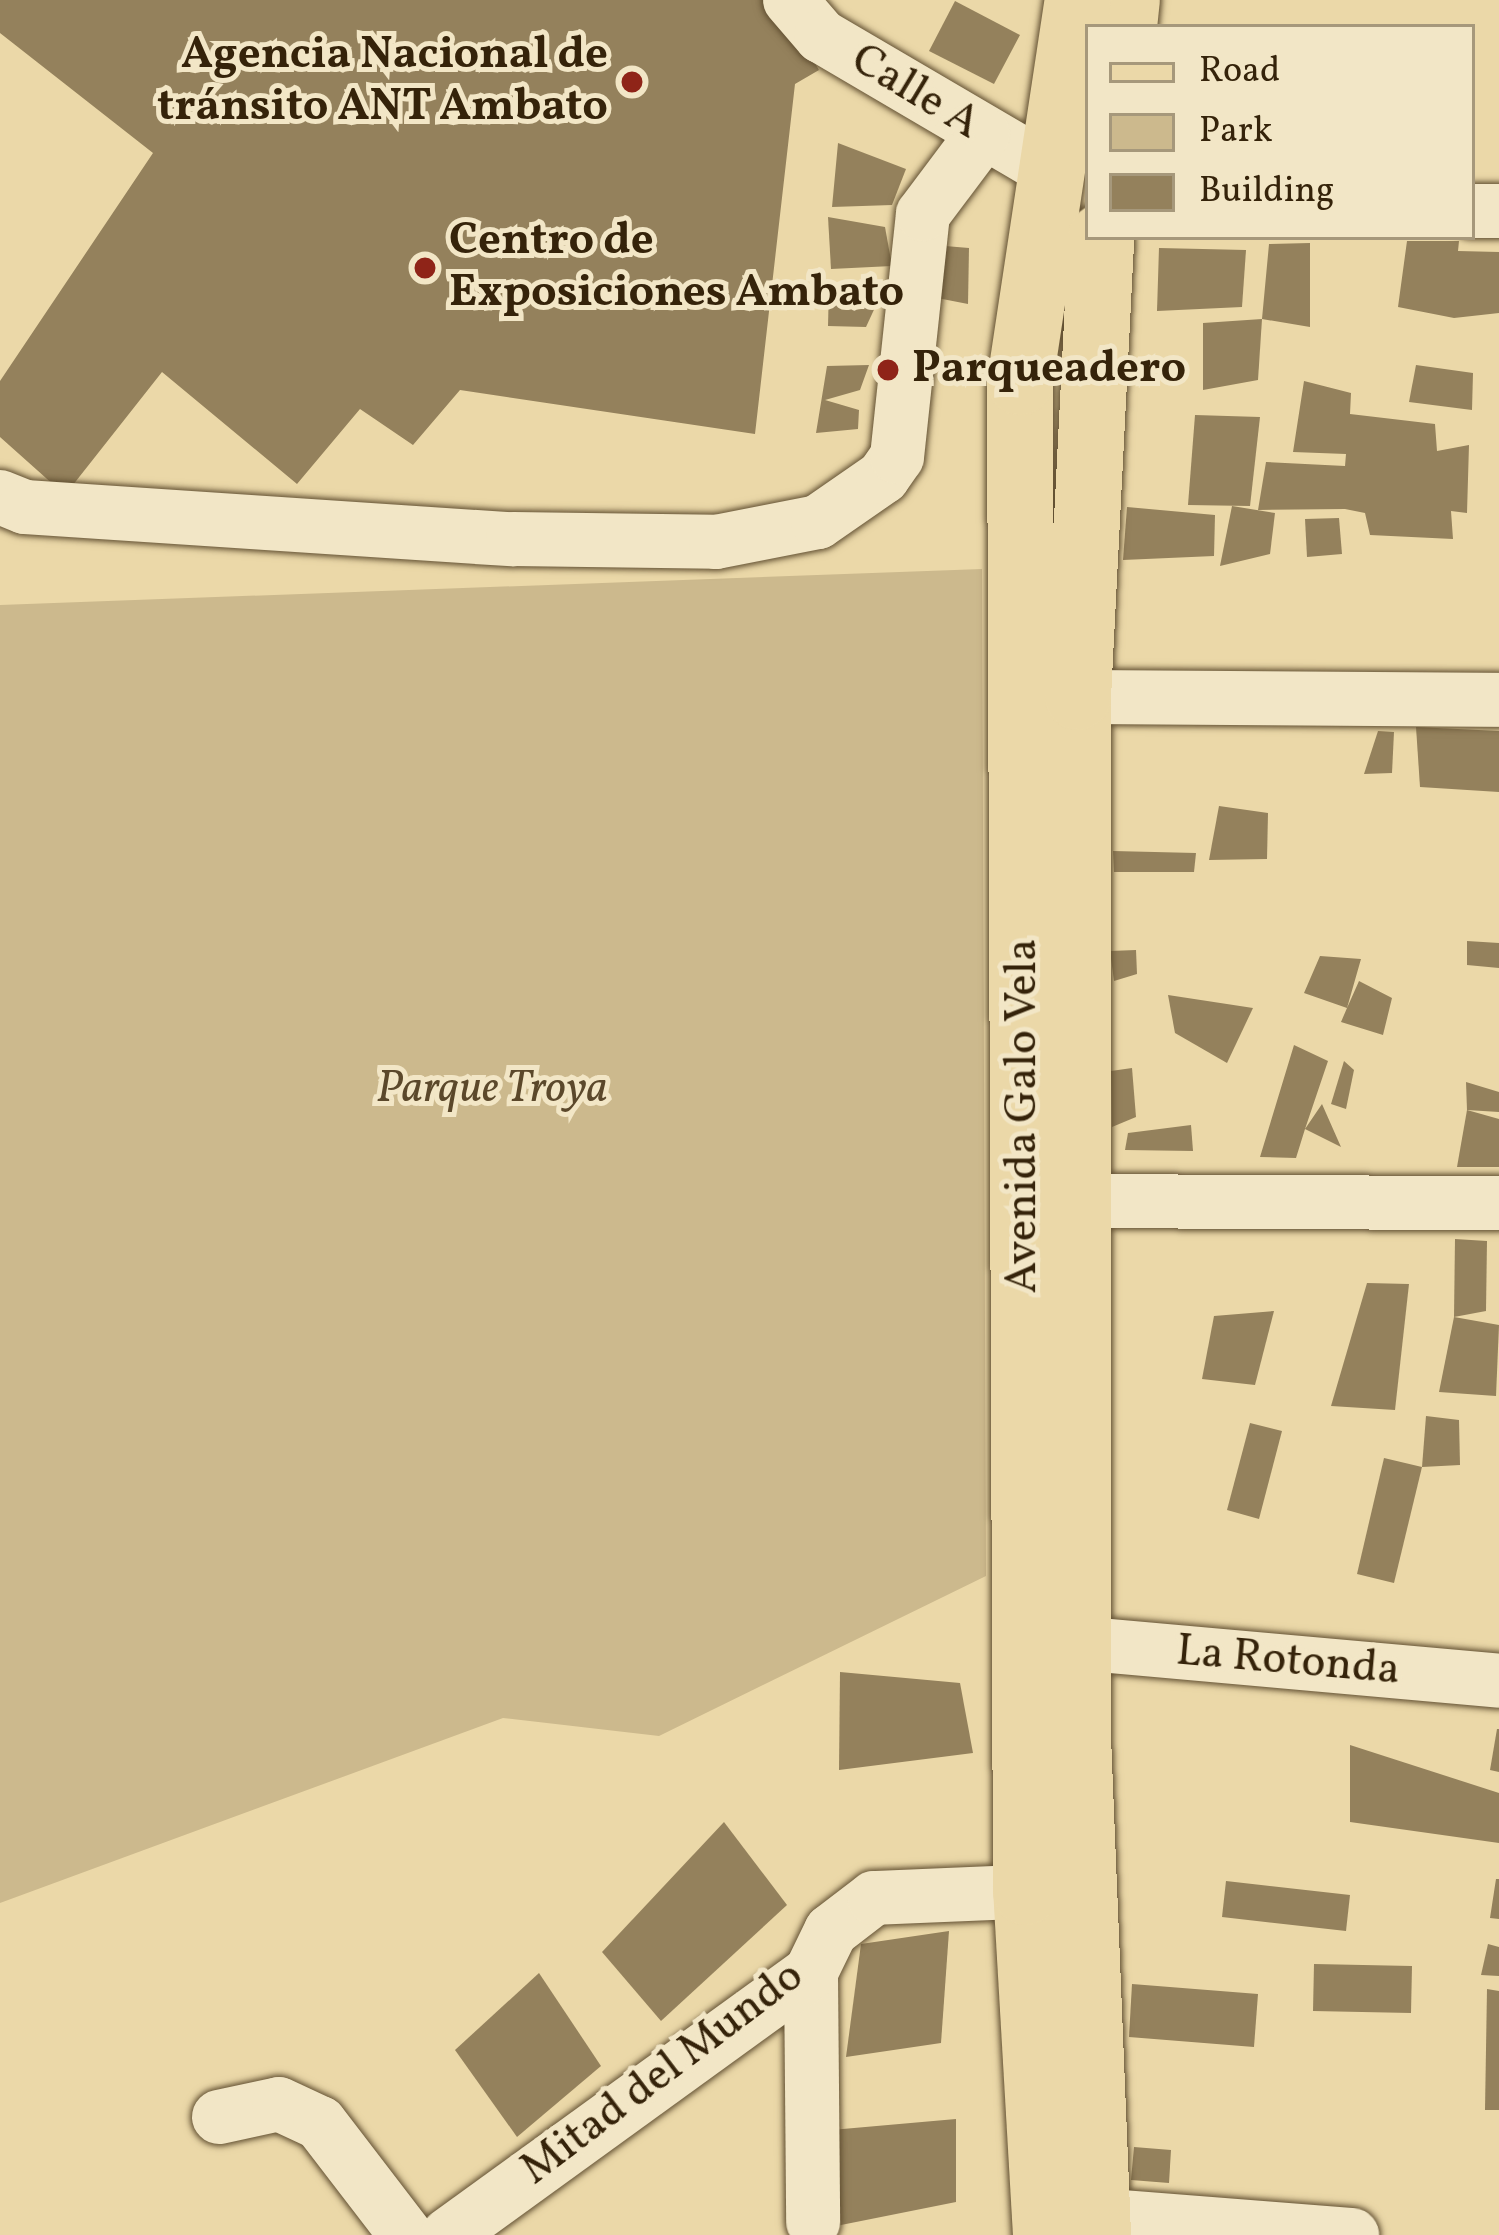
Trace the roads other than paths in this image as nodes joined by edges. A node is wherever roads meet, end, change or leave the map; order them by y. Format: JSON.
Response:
{"nodes":[{"id":1,"x":790,"y":0,"type":"edge"},
{"id":2,"x":1078,"y":0,"type":"edge"},
{"id":3,"x":982,"y":134,"type":"junction"},
{"id":4,"x":1072,"y":207,"type":"edge"},
{"id":5,"x":0,"y":497,"type":"edge"},
{"id":6,"x":1078,"y":697,"type":"junction"},
{"id":7,"x":1499,"y":700,"type":"edge"},
{"id":8,"x":1080,"y":1201,"type":"junction"},
{"id":9,"x":1499,"y":1203,"type":"edge"},
{"id":10,"x":1077,"y":1643,"type":"junction"},
{"id":11,"x":1499,"y":1681,"type":"edge"},
{"id":12,"x":1053,"y":1891,"type":"junction"},
{"id":13,"x":811,"y":1972,"type":"junction"},
{"id":14,"x":219,"y":2116,"type":"dead end"},
{"id":15,"x":813,"y":2222,"type":"dead end"},
{"id":16,"x":1080,"y":2228,"type":"edge"},
{"id":17,"x":406,"y":2235,"type":"edge"},
{"id":18,"x":448,"y":2235,"type":"edge"},
{"id":19,"x":1352,"y":2235,"type":"edge"}],
"edges":[{"from":1,"to":3,"type":"street","name":"Calle A"},
{"from":2,"to":4,"type":"main road","name":"Avenida Galo Vela"},
{"from":3,"to":4,"type":"street","name":"Calle A"},
{"from":3,"to":5,"type":"street"},
{"from":4,"to":6,"type":"main road","name":"Avenida Galo Vela"},
{"from":4,"to":12,"type":"main road","name":"Avenida Galo Vela"},
{"from":6,"to":7,"type":"street"},
{"from":6,"to":8,"type":"main road","name":"Avenida Galo Vela"},
{"from":8,"to":9,"type":"street"},
{"from":8,"to":10,"type":"main road","name":"Avenida Galo Vela"},
{"from":10,"to":11,"type":"street","name":"La Rotonda"},
{"from":10,"to":12,"type":"main road","name":"Avenida Galo Vela"},
{"from":12,"to":13,"type":"street","name":"Mitad del Mundo"},
{"from":12,"to":16,"type":"main road","name":"Avenida Galo Vela"},
{"from":13,"to":15,"type":"street"},
{"from":13,"to":18,"type":"street","name":"Mitad del Mundo"},
{"from":14,"to":17,"type":"street"},
{"from":16,"to":19,"type":"street"}]}
